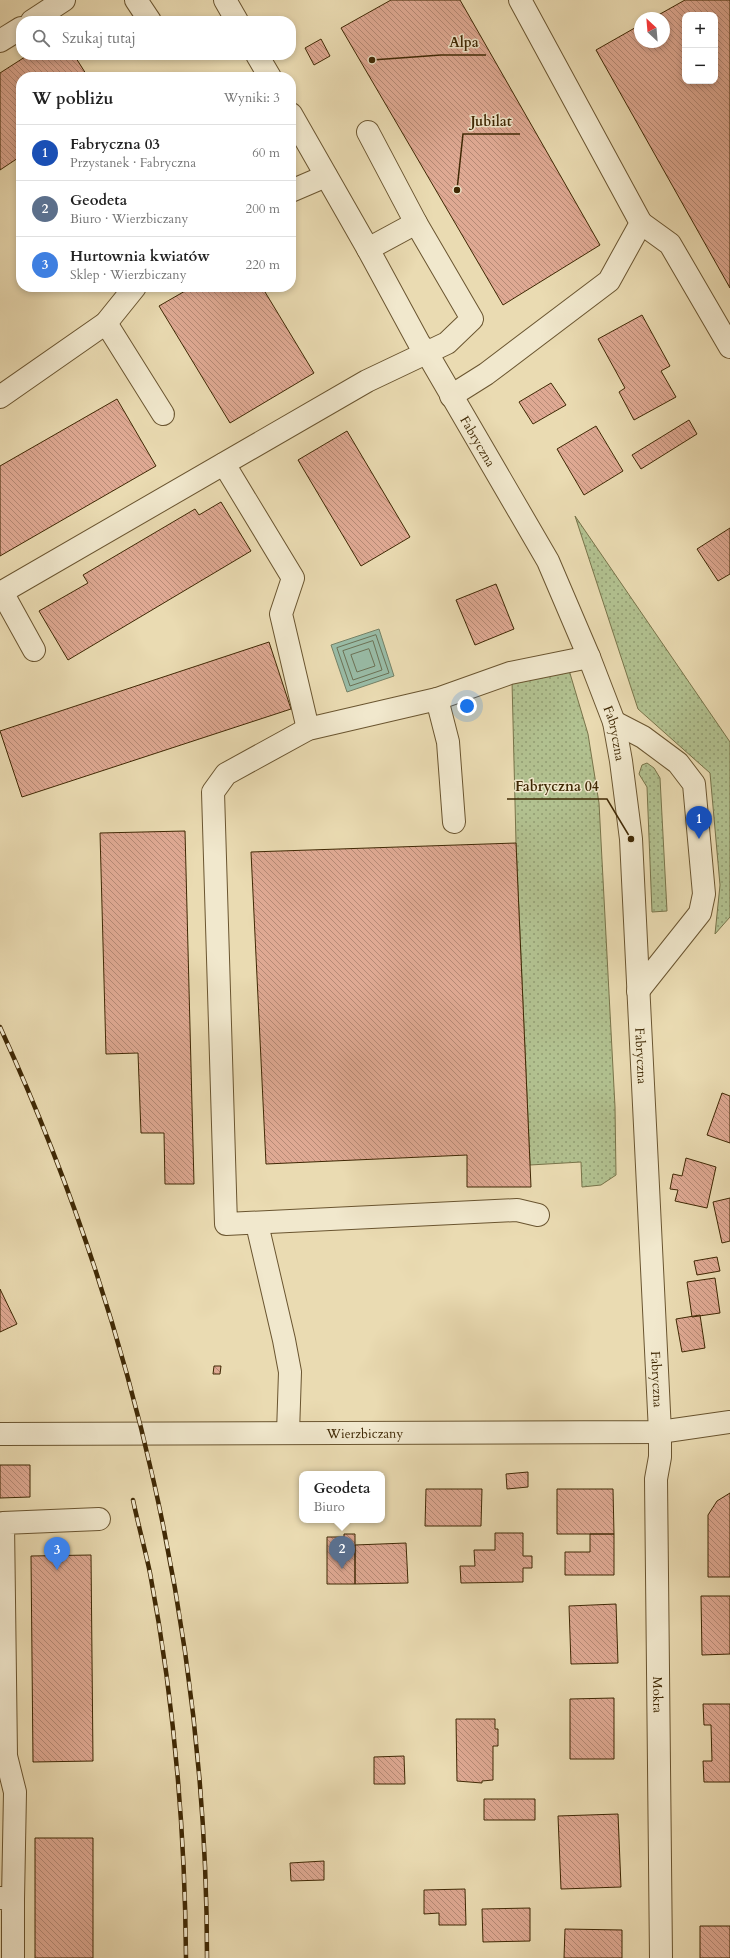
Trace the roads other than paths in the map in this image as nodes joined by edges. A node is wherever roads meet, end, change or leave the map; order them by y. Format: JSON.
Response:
{"nodes":[{"id":1,"x":64,"y":0,"type":"edge"},
{"id":2,"x":136,"y":0,"type":"edge"},
{"id":3,"x":225,"y":0,"type":"edge"},
{"id":4,"x":520,"y":0,"type":"edge"},
{"id":5,"x":40,"y":16,"type":"edge"},
{"id":6,"x":147,"y":16,"type":"edge"},
{"id":7,"x":234,"y":16,"type":"edge"},
{"id":8,"x":16,"y":31,"type":"edge"},
{"id":9,"x":0,"y":41,"type":"edge"},
{"id":10,"x":260,"y":60,"type":"edge"},
{"id":11,"x":267,"y":72,"type":"edge"},
{"id":12,"x":296,"y":123,"type":"edge"},
{"id":13,"x":368,"y":132,"type":"dead end"},
{"id":14,"x":326,"y":176,"type":"junction"},
{"id":15,"x":296,"y":188,"type":"edge"},
{"id":16,"x":416,"y":223,"type":"junction"},
{"id":17,"x":641,"y":223,"type":"junction"},
{"id":18,"x":368,"y":250,"type":"junction"},
{"id":19,"x":131,"y":292,"type":"edge"},
{"id":20,"x":106,"y":323,"type":"junction"},
{"id":21,"x":730,"y":347,"type":"edge"},
{"id":22,"x":427,"y":354,"type":"junction"},
{"id":23,"x":451,"y":396,"type":"junction"},
{"id":24,"x":0,"y":397,"type":"edge"},
{"id":25,"x":163,"y":414,"type":"dead end"},
{"id":26,"x":224,"y":464,"type":"junction"},
{"id":27,"x":34,"y":650,"type":"dead end"},
{"id":28,"x":590,"y":656,"type":"junction"},
{"id":29,"x":437,"y":699,"type":"junction"},
{"id":30,"x":614,"y":722,"type":"junction"},
{"id":31,"x":308,"y":729,"type":"junction"},
{"id":32,"x":454,"y":822,"type":"dead end"},
{"id":33,"x":638,"y":991,"type":"junction"},
{"id":34,"x":538,"y":1214,"type":"dead end"},
{"id":35,"x":257,"y":1224,"type":"junction"},
{"id":36,"x":730,"y":1422,"type":"edge"},
{"id":37,"x":660,"y":1432,"type":"junction"},
{"id":38,"x":288,"y":1433,"type":"junction"},
{"id":39,"x":0,"y":1434,"type":"edge"},
{"id":40,"x":99,"y":1519,"type":"dead end"},
{"id":41,"x":6,"y":1899,"type":"edge"},
{"id":42,"x":13,"y":1958,"type":"edge"},
{"id":43,"x":661,"y":1958,"type":"edge"}],
"edges":[{"from":1,"to":5,"type":"street"},
{"from":2,"to":6,"type":"street"},
{"from":3,"to":7,"type":"street"},
{"from":4,"to":17,"type":"street"},
{"from":8,"to":9,"type":"street"},
{"from":10,"to":11,"type":"street"},
{"from":12,"to":14,"type":"street","name":"Fabryczna"},
{"from":13,"to":16,"type":"street"},
{"from":14,"to":15,"type":"street"},
{"from":14,"to":18,"type":"street","name":"Fabryczna"},
{"from":16,"to":18,"type":"street"},
{"from":16,"to":22,"type":"street"},
{"from":17,"to":21,"type":"street"},
{"from":17,"to":23,"type":"street"},
{"from":18,"to":22,"type":"street","name":"Fabryczna"},
{"from":19,"to":20,"type":"street"},
{"from":20,"to":24,"type":"street"},
{"from":20,"to":25,"type":"street"},
{"from":22,"to":23,"type":"street","name":"Fabryczna"},
{"from":22,"to":26,"type":"street"},
{"from":23,"to":28,"type":"street","name":"Fabryczna"},
{"from":26,"to":27,"type":"street"},
{"from":26,"to":31,"type":"street"},
{"from":28,"to":29,"type":"street"},
{"from":28,"to":30,"type":"street","name":"Fabryczna"},
{"from":29,"to":31,"type":"street"},
{"from":29,"to":32,"type":"street"},
{"from":30,"to":33,"type":"street","name":"Fabryczna"},
{"from":30,"to":33,"type":"street"},
{"from":31,"to":35,"type":"street"},
{"from":33,"to":37,"type":"street","name":"Fabryczna"},
{"from":34,"to":35,"type":"street"},
{"from":35,"to":38,"type":"street"},
{"from":36,"to":37,"type":"street","name":"Wierzbiczany"},
{"from":37,"to":38,"type":"street","name":"Wierzbiczany"},
{"from":37,"to":43,"type":"street","name":"Mokra"},
{"from":38,"to":39,"type":"street","name":"Wierzbiczany"},
{"from":40,"to":41,"type":"street"},
{"from":41,"to":42,"type":"street"}]}
